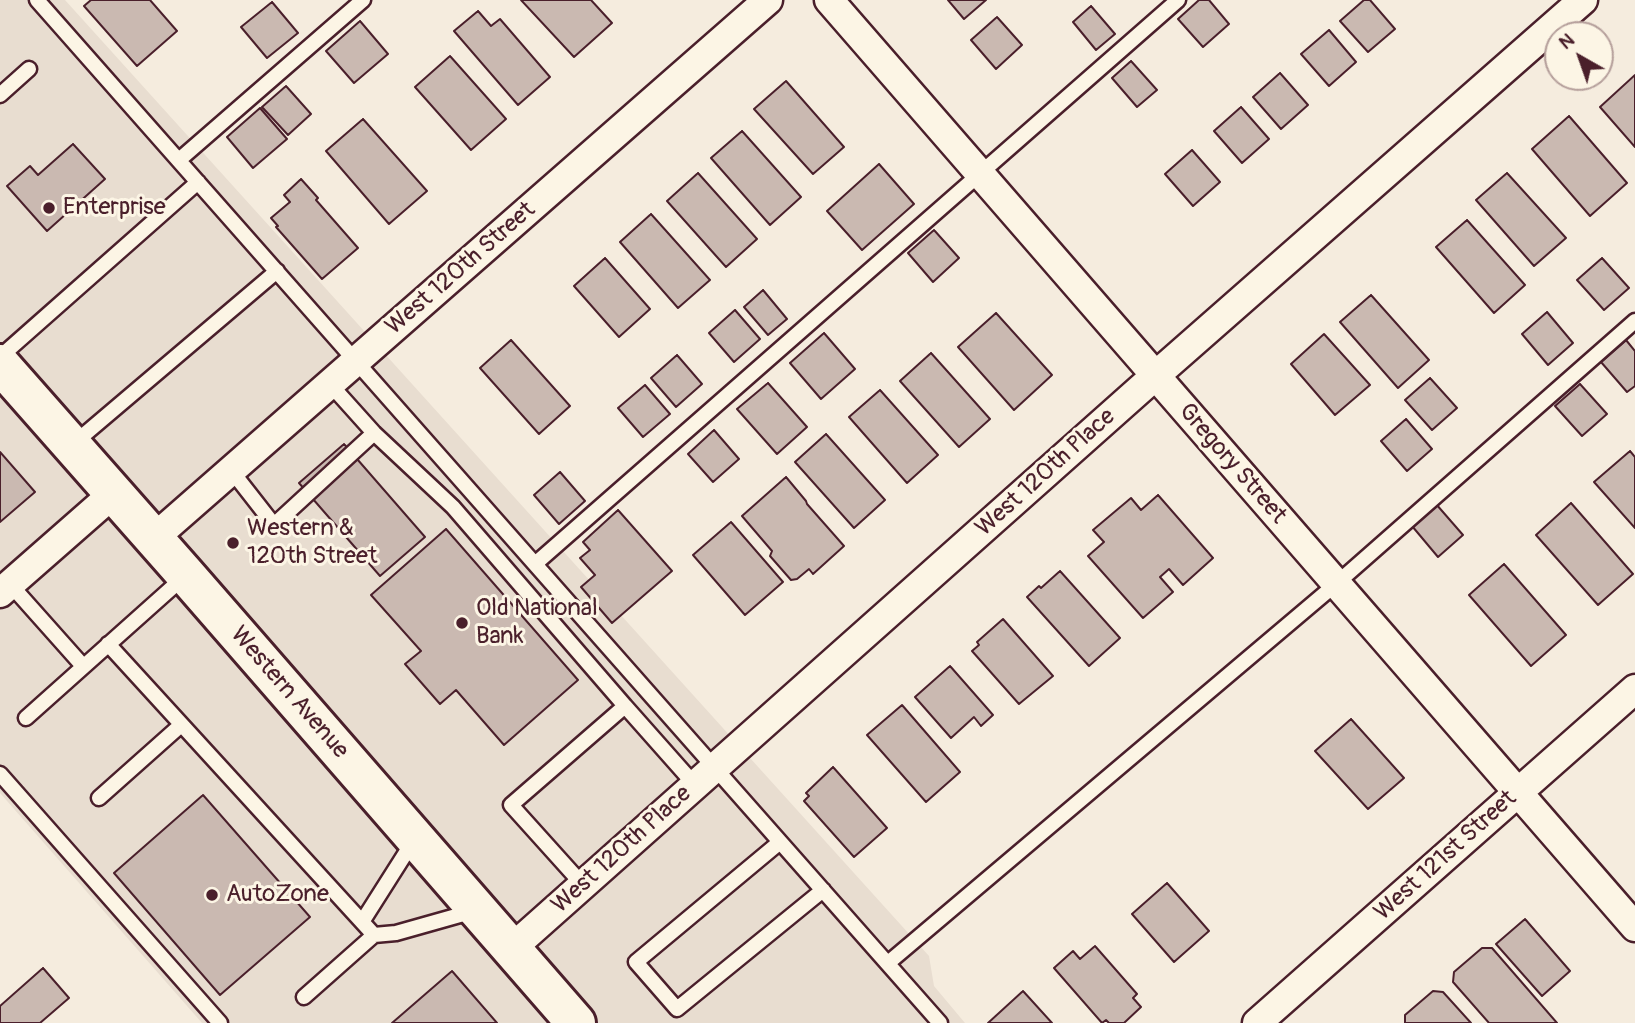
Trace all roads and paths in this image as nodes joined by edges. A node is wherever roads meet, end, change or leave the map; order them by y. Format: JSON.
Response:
{"nodes":[{"id":1,"x":37,"y":0,"type":"edge"},
{"id":2,"x":363,"y":0,"type":"edge"},
{"id":3,"x":768,"y":0,"type":"edge"},
{"id":4,"x":829,"y":0,"type":"edge"},
{"id":5,"x":1178,"y":0,"type":"edge"},
{"id":6,"x":1583,"y":0,"type":"edge"},
{"id":7,"x":29,"y":69,"type":"dead end"},
{"id":8,"x":0,"y":95,"type":"edge"},
{"id":9,"x":179,"y":160,"type":"junction"},
{"id":10,"x":980,"y":174,"type":"junction"},
{"id":11,"x":198,"y":182,"type":"junction"},
{"id":12,"x":277,"y":271,"type":"junction"},
{"id":13,"x":1635,"y":321,"type":"edge"},
{"id":14,"x":0,"y":357,"type":"edge"},
{"id":15,"x":356,"y":361,"type":"junction"},
{"id":16,"x":0,"y":364,"type":"edge"},
{"id":17,"x":1155,"y":376,"type":"junction"},
{"id":18,"x":330,"y":384,"type":"junction"},
{"id":19,"x":373,"y":433,"type":"junction"},
{"id":20,"x":71,"y":445,"type":"junction"},
{"id":21,"x":231,"y":470,"type":"junction"},
{"id":22,"x":114,"y":493,"type":"junction"},
{"id":23,"x":154,"y":538,"type":"junction"},
{"id":24,"x":535,"y":564,"type":"junction"},
{"id":25,"x":186,"y":575,"type":"junction"},
{"id":26,"x":1336,"y":584,"type":"junction"},
{"id":27,"x":5,"y":588,"type":"edge"},
{"id":28,"x":108,"y":644,"type":"junction"},
{"id":29,"x":83,"y":666,"type":"junction"},
{"id":30,"x":1635,"y":689,"type":"edge"},
{"id":31,"x":625,"y":706,"type":"junction"},
{"id":32,"x":26,"y":718,"type":"dead end"},
{"id":33,"x":181,"y":724,"type":"junction"},
{"id":34,"x":0,"y":774,"type":"edge"},
{"id":35,"x":705,"y":777,"type":"junction"},
{"id":36,"x":1518,"y":792,"type":"junction"},
{"id":37,"x":99,"y":798,"type":"dead end"},
{"id":38,"x":415,"y":838,"type":"junction"},
{"id":39,"x":780,"y":842,"type":"junction"},
{"id":40,"x":583,"y":885,"type":"junction"},
{"id":41,"x":823,"y":890,"type":"junction"},
{"id":42,"x":477,"y":910,"type":"junction"},
{"id":43,"x":362,"y":922,"type":"junction"},
{"id":44,"x":1635,"y":927,"type":"edge"},
{"id":45,"x":373,"y":935,"type":"junction"},
{"id":46,"x":511,"y":949,"type":"junction"},
{"id":47,"x":888,"y":963,"type":"junction"},
{"id":48,"x":304,"y":997,"type":"dead end"},
{"id":49,"x":220,"y":1023,"type":"edge"},
{"id":50,"x":576,"y":1023,"type":"edge"},
{"id":51,"x":940,"y":1023,"type":"edge"},
{"id":52,"x":1257,"y":1023,"type":"edge"}],
"edges":[{"from":1,"to":9,"type":"lane"},
{"from":2,"to":9,"type":"lane"},
{"from":3,"to":15,"type":"street","name":"West 120th Street"},
{"from":4,"to":10,"type":"street","name":"Gregory Street"},
{"from":5,"to":10,"type":"lane"},
{"from":6,"to":17,"type":"street","name":"West 120th Place"},
{"from":7,"to":8,"type":"lane"},
{"from":9,"to":11,"type":"lane"},
{"from":10,"to":17,"type":"street","name":"Gregory Street"},
{"from":10,"to":24,"type":"lane"},
{"from":11,"to":12,"type":"lane"},
{"from":11,"to":14,"type":"lane"},
{"from":12,"to":15,"type":"lane"},
{"from":12,"to":20,"type":"lane"},
{"from":13,"to":26,"type":"lane"},
{"from":15,"to":18,"type":"street","name":"West 120th Street"},
{"from":15,"to":24,"type":"lane"},
{"from":16,"to":20,"type":"main road","name":"Western Avenue"},
{"from":17,"to":26,"type":"street","name":"Gregory Street"},
{"from":17,"to":35,"type":"street","name":"West 120th Place"},
{"from":18,"to":19,"type":"lane"},
{"from":18,"to":21,"type":"street","name":"West 120th Street"},
{"from":19,"to":21,"type":"lane"},
{"from":19,"to":31,"type":"lane"},
{"from":20,"to":22,"type":"main road","name":"Western Avenue"},
{"from":21,"to":23,"type":"street","name":"West 120th Street"},
{"from":22,"to":23,"type":"main road","name":"Western Avenue"},
{"from":22,"to":27,"type":"street"},
{"from":23,"to":25,"type":"main road","name":"Western Avenue"},
{"from":24,"to":35,"type":"lane"},
{"from":25,"to":28,"type":"lane"},
{"from":25,"to":38,"type":"main road","name":"Western Avenue"},
{"from":26,"to":36,"type":"street","name":"Gregory Street"},
{"from":26,"to":47,"type":"lane"},
{"from":27,"to":29,"type":"lane"},
{"from":28,"to":29,"type":"lane"},
{"from":28,"to":33,"type":"lane"},
{"from":29,"to":32,"type":"lane"},
{"from":30,"to":36,"type":"street","name":"West 121st Street"},
{"from":31,"to":35,"type":"lane"},
{"from":31,"to":40,"type":"lane"},
{"from":33,"to":37,"type":"lane"},
{"from":33,"to":43,"type":"lane"},
{"from":34,"to":49,"type":"lane"},
{"from":35,"to":39,"type":"lane"},
{"from":35,"to":40,"type":"street","name":"West 120th Place"},
{"from":36,"to":44,"type":"street","name":"Gregory Street"},
{"from":36,"to":52,"type":"street","name":"West 121st Street"},
{"from":38,"to":42,"type":"main road","name":"Western Avenue"},
{"from":38,"to":43,"type":"lane"},
{"from":39,"to":41,"type":"lane"},
{"from":39,"to":41,"type":"lane"},
{"from":40,"to":46,"type":"street","name":"West 120th Place"},
{"from":41,"to":47,"type":"lane"},
{"from":42,"to":45,"type":"lane"},
{"from":42,"to":46,"type":"main road","name":"Western Avenue"},
{"from":43,"to":45,"type":"lane"},
{"from":45,"to":48,"type":"lane"},
{"from":46,"to":50,"type":"main road","name":"Western Avenue"},
{"from":47,"to":51,"type":"lane"}]}
